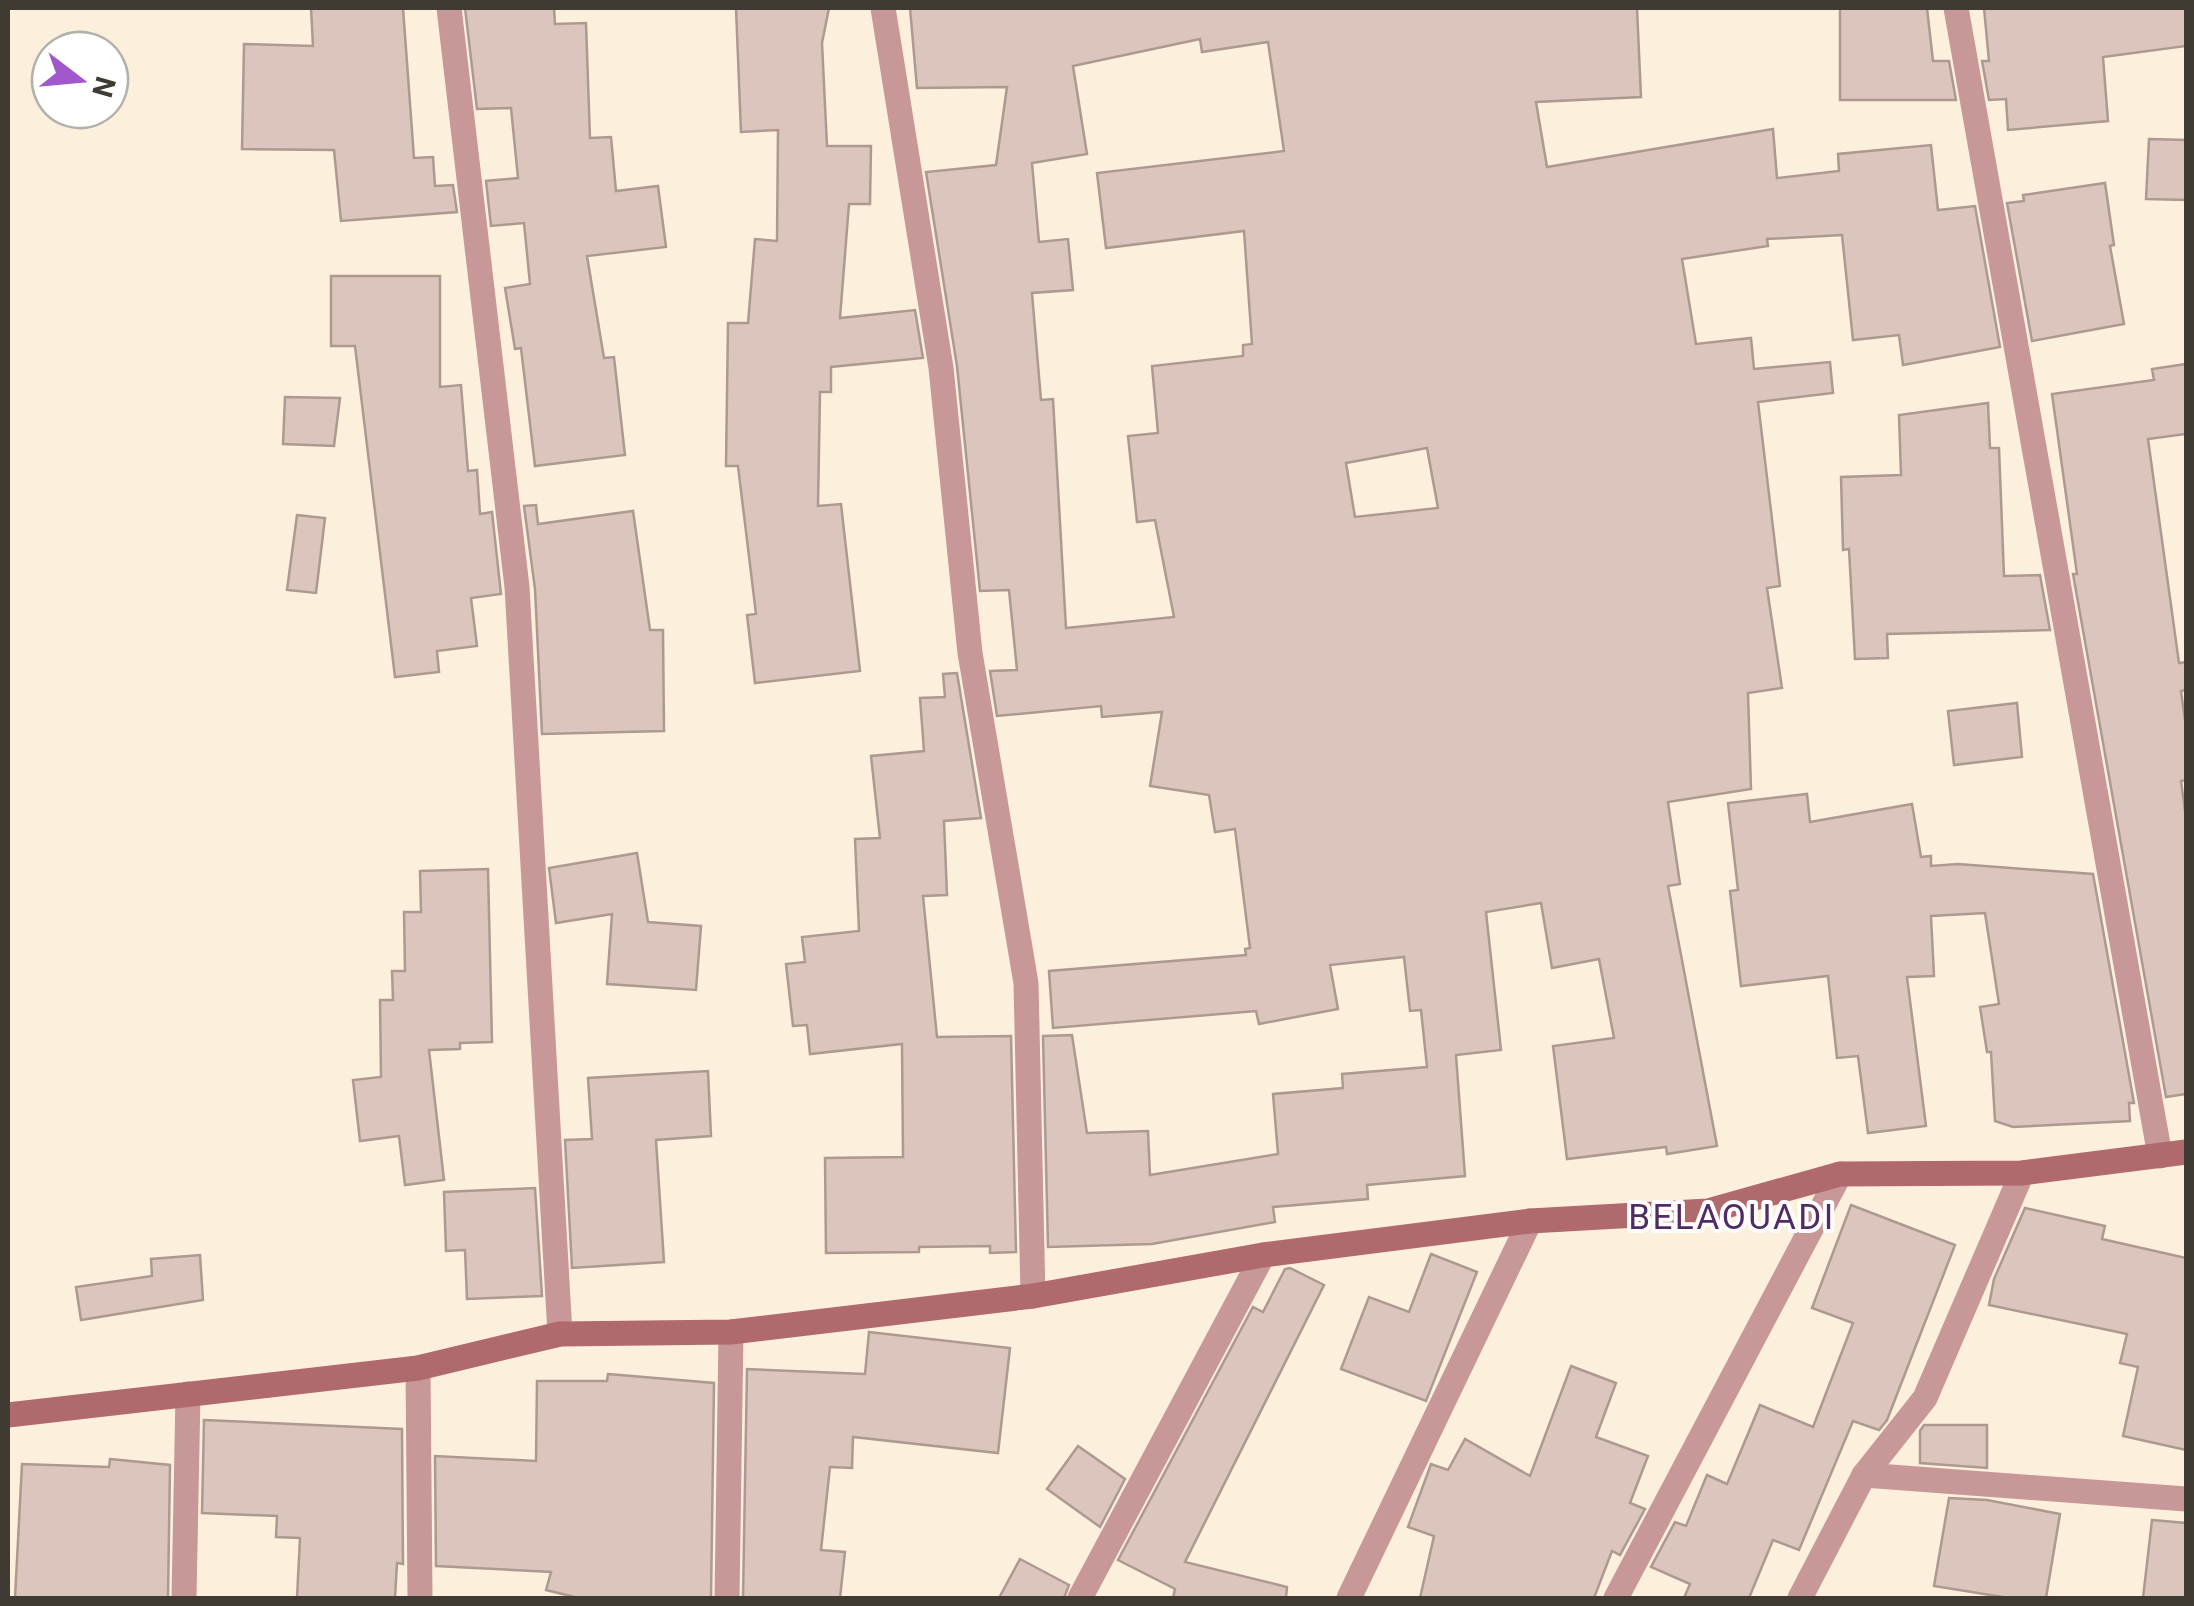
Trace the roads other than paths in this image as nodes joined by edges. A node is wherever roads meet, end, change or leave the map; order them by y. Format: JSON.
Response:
{"nodes":[{"id":1,"x":449,"y":8,"type":"edge"},
{"id":2,"x":883,"y":8,"type":"edge"},
{"id":3,"x":1956,"y":8,"type":"edge"},
{"id":4,"x":2186,"y":1152,"type":"edge"},
{"id":5,"x":2160,"y":1156,"type":"junction"},
{"id":6,"x":2022,"y":1173,"type":"junction"},
{"id":7,"x":1840,"y":1174,"type":"junction"},
{"id":8,"x":1530,"y":1222,"type":"junction"},
{"id":9,"x":1263,"y":1255,"type":"junction"},
{"id":10,"x":1033,"y":1296,"type":"junction"},
{"id":11,"x":731,"y":1332,"type":"junction"},
{"id":12,"x":560,"y":1334,"type":"junction"},
{"id":13,"x":418,"y":1368,"type":"junction"},
{"id":14,"x":188,"y":1394,"type":"junction"},
{"id":15,"x":8,"y":1415,"type":"edge"},
{"id":16,"x":1864,"y":1475,"type":"junction"},
{"id":17,"x":2186,"y":1499,"type":"edge"},
{"id":18,"x":184,"y":1598,"type":"edge"},
{"id":19,"x":420,"y":1598,"type":"edge"},
{"id":20,"x":727,"y":1598,"type":"edge"},
{"id":21,"x":1080,"y":1598,"type":"edge"},
{"id":22,"x":1349,"y":1598,"type":"edge"},
{"id":23,"x":1616,"y":1598,"type":"edge"},
{"id":24,"x":1800,"y":1598,"type":"edge"}],
"edges":[{"from":1,"to":12,"type":"street"},
{"from":2,"to":10,"type":"street"},
{"from":3,"to":5,"type":"street"},
{"from":4,"to":5,"type":"main road"},
{"from":5,"to":6,"type":"main road"},
{"from":6,"to":7,"type":"main road"},
{"from":6,"to":16,"type":"street"},
{"from":7,"to":8,"type":"main road"},
{"from":7,"to":23,"type":"street"},
{"from":8,"to":9,"type":"main road"},
{"from":8,"to":22,"type":"street"},
{"from":9,"to":10,"type":"main road"},
{"from":9,"to":21,"type":"street"},
{"from":10,"to":11,"type":"main road"},
{"from":11,"to":12,"type":"main road"},
{"from":11,"to":20,"type":"street"},
{"from":12,"to":13,"type":"main road"},
{"from":13,"to":14,"type":"main road"},
{"from":13,"to":19,"type":"street"},
{"from":14,"to":15,"type":"main road"},
{"from":14,"to":18,"type":"street"},
{"from":16,"to":17,"type":"street"},
{"from":16,"to":24,"type":"street"}]}
